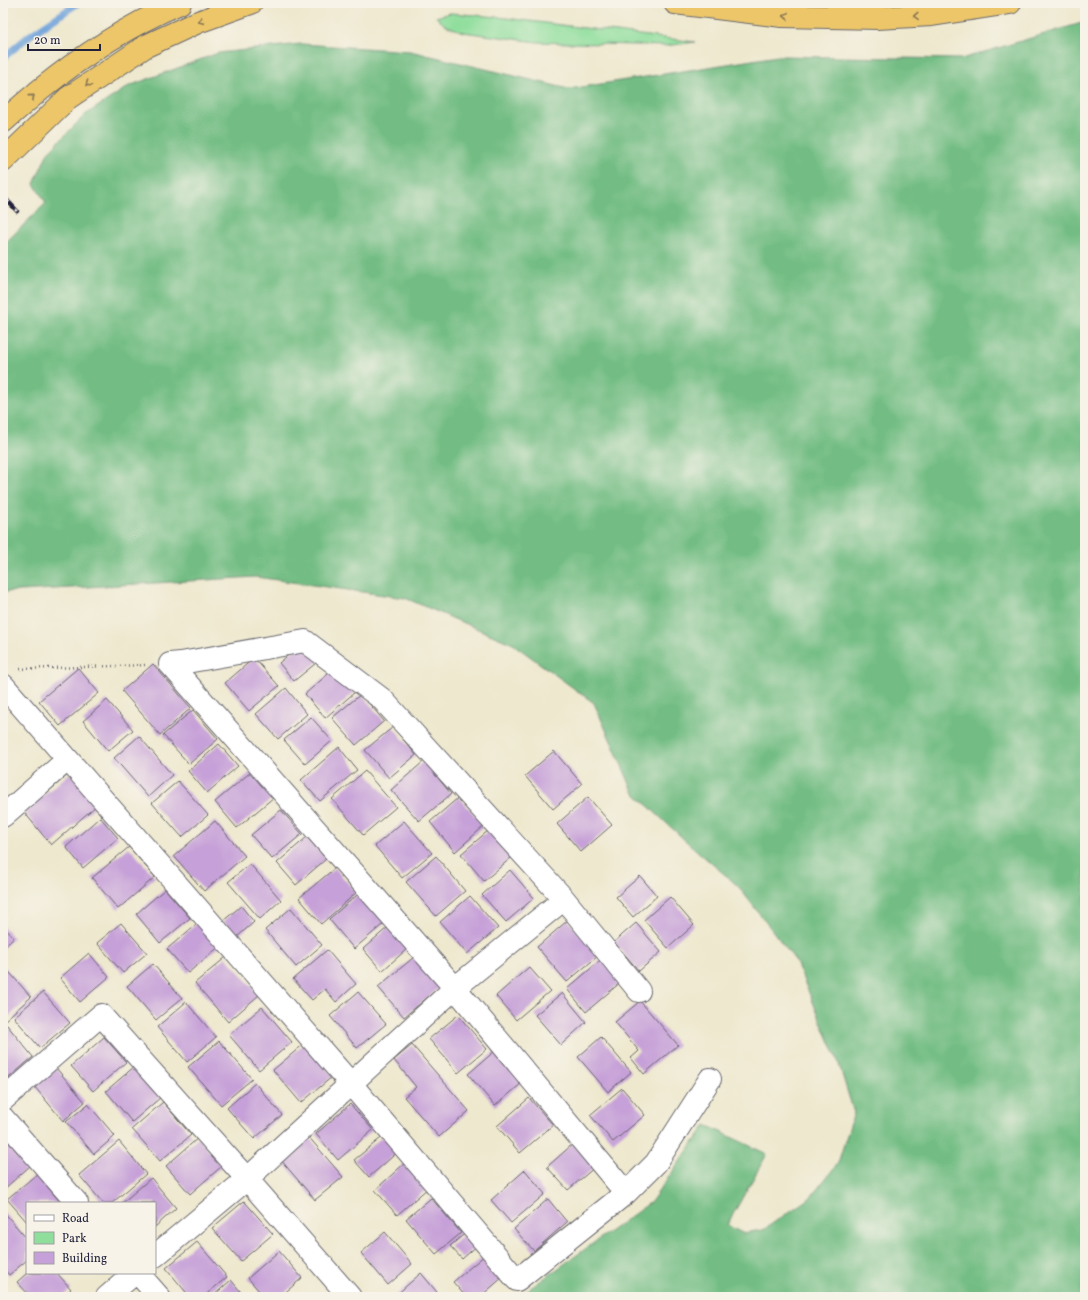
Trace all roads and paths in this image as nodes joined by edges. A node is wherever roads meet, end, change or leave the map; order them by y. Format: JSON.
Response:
{"nodes":[{"id":1,"x":180,"y":3,"type":"edge"},
{"id":2,"x":251,"y":3,"type":"edge"},
{"id":3,"x":675,"y":3,"type":"edge"},
{"id":4,"x":1010,"y":3,"type":"edge"},
{"id":5,"x":3,"y":122,"type":"edge"},
{"id":6,"x":3,"y":161,"type":"edge"},
{"id":7,"x":170,"y":664,"type":"junction"},
{"id":8,"x":19,"y":669,"type":"dead end"},
{"id":9,"x":3,"y":685,"type":"edge"},
{"id":10,"x":67,"y":760,"type":"junction"},
{"id":11,"x":3,"y":816,"type":"edge"},
{"id":12,"x":564,"y":898,"type":"junction"},
{"id":13,"x":455,"y":988,"type":"junction"},
{"id":14,"x":639,"y":991,"type":"dead end"},
{"id":15,"x":710,"y":1079,"type":"dead end"},
{"id":16,"x":350,"y":1084,"type":"junction"},
{"id":17,"x":3,"y":1100,"type":"edge"},
{"id":18,"x":3,"y":1118,"type":"edge"},
{"id":19,"x":247,"y":1179,"type":"junction"},
{"id":20,"x":626,"y":1193,"type":"junction"},
{"id":21,"x":76,"y":1202,"type":"edge"},
{"id":22,"x":156,"y":1255,"type":"edge"},
{"id":23,"x":134,"y":1274,"type":"edge"},
{"id":24,"x":139,"y":1274,"type":"edge"},
{"id":25,"x":107,"y":1297,"type":"edge"},
{"id":26,"x":159,"y":1297,"type":"edge"},
{"id":27,"x":350,"y":1297,"type":"edge"}],
"edges":[{"from":5,"to":1,"type":"highway","one_way":true},
{"from":2,"to":6,"type":"highway","one_way":true},
{"from":4,"to":3,"type":"highway","one_way":true},
{"from":7,"to":8,"type":"path"},
{"from":7,"to":12,"type":"street"},
{"from":7,"to":13,"type":"street"},
{"from":9,"to":10,"type":"street"},
{"from":10,"to":11,"type":"street"},
{"from":10,"to":16,"type":"street"},
{"from":12,"to":13,"type":"street"},
{"from":12,"to":14,"type":"street"},
{"from":13,"to":16,"type":"street"},
{"from":13,"to":20,"type":"street"},
{"from":15,"to":20,"type":"street"},
{"from":16,"to":19,"type":"street"},
{"from":16,"to":20,"type":"street"},
{"from":17,"to":19,"type":"street"},
{"from":18,"to":21,"type":"street"},
{"from":19,"to":22,"type":"street"},
{"from":19,"to":27,"type":"street"},
{"from":23,"to":25,"type":"street"},
{"from":24,"to":26,"type":"street"}]}
